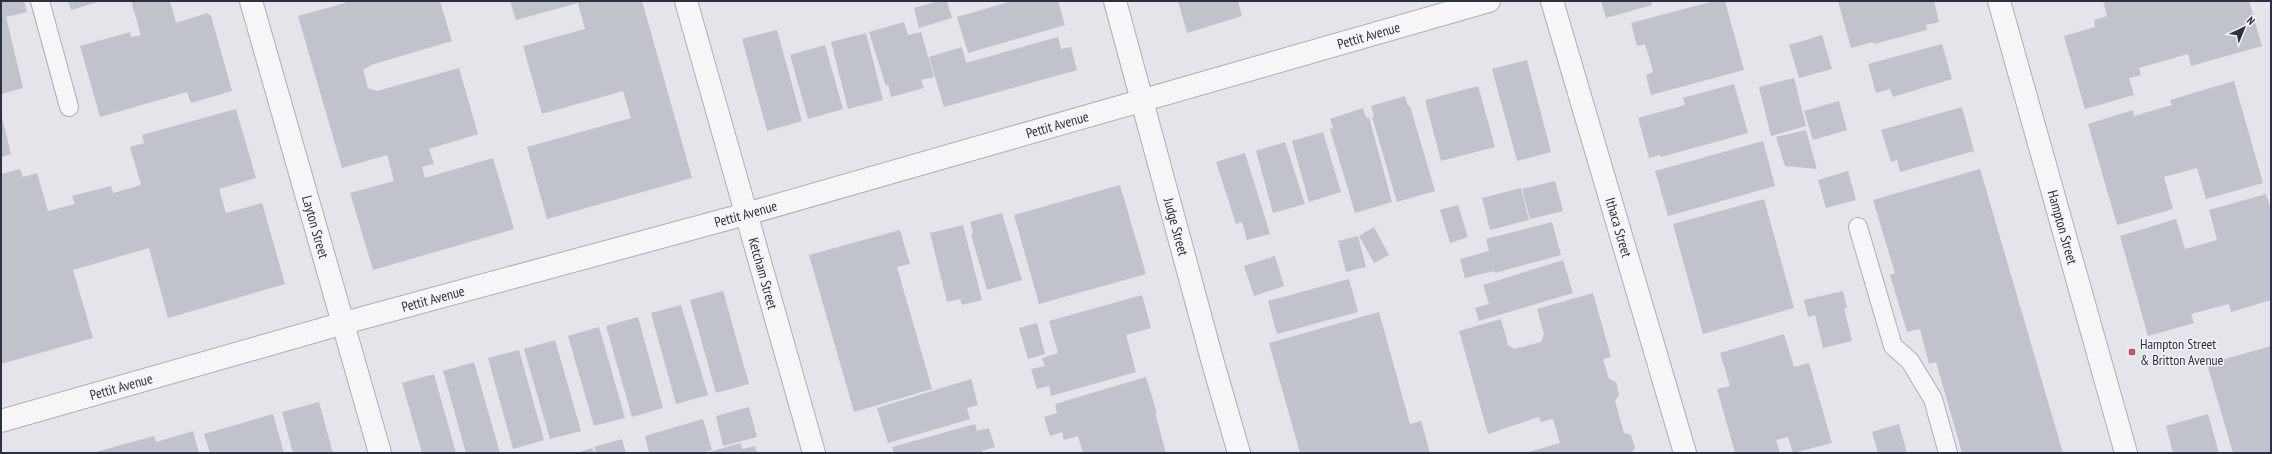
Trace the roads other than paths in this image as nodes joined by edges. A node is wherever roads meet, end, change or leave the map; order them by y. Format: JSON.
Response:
{"nodes":[{"id":1,"x":40,"y":1,"type":"edge"},
{"id":2,"x":251,"y":1,"type":"edge"},
{"id":3,"x":686,"y":1,"type":"edge"},
{"id":4,"x":1115,"y":1,"type":"edge"},
{"id":5,"x":1489,"y":1,"type":"edge"},
{"id":6,"x":1552,"y":1,"type":"edge"},
{"id":7,"x":1999,"y":1,"type":"edge"},
{"id":8,"x":1143,"y":99,"type":"junction"},
{"id":9,"x":69,"y":107,"type":"dead end"},
{"id":10,"x":746,"y":214,"type":"junction"},
{"id":11,"x":1858,"y":227,"type":"dead end"},
{"id":12,"x":344,"y":323,"type":"junction"},
{"id":13,"x":1,"y":422,"type":"edge"},
{"id":14,"x":380,"y":453,"type":"edge"},
{"id":15,"x":814,"y":453,"type":"edge"},
{"id":16,"x":1239,"y":453,"type":"edge"},
{"id":17,"x":1685,"y":453,"type":"edge"},
{"id":18,"x":1948,"y":453,"type":"edge"},
{"id":19,"x":2126,"y":453,"type":"edge"}],
"edges":[{"from":1,"to":9,"type":"lane"},
{"from":2,"to":12,"type":"street","name":"Layton Street"},
{"from":3,"to":10,"type":"street","name":"Ketcham Street"},
{"from":4,"to":8,"type":"street","name":"Judge Street"},
{"from":5,"to":8,"type":"street","name":"Pettit Avenue"},
{"from":6,"to":17,"type":"street","name":"Ithaca Street"},
{"from":7,"to":19,"type":"street","name":"Hampton Street"},
{"from":8,"to":10,"type":"street","name":"Pettit Avenue"},
{"from":8,"to":16,"type":"street","name":"Judge Street"},
{"from":10,"to":12,"type":"street","name":"Pettit Avenue"},
{"from":10,"to":15,"type":"street","name":"Ketcham Street"},
{"from":11,"to":18,"type":"lane"},
{"from":12,"to":13,"type":"street","name":"Pettit Avenue"},
{"from":12,"to":14,"type":"street","name":"Layton Street"}]}
